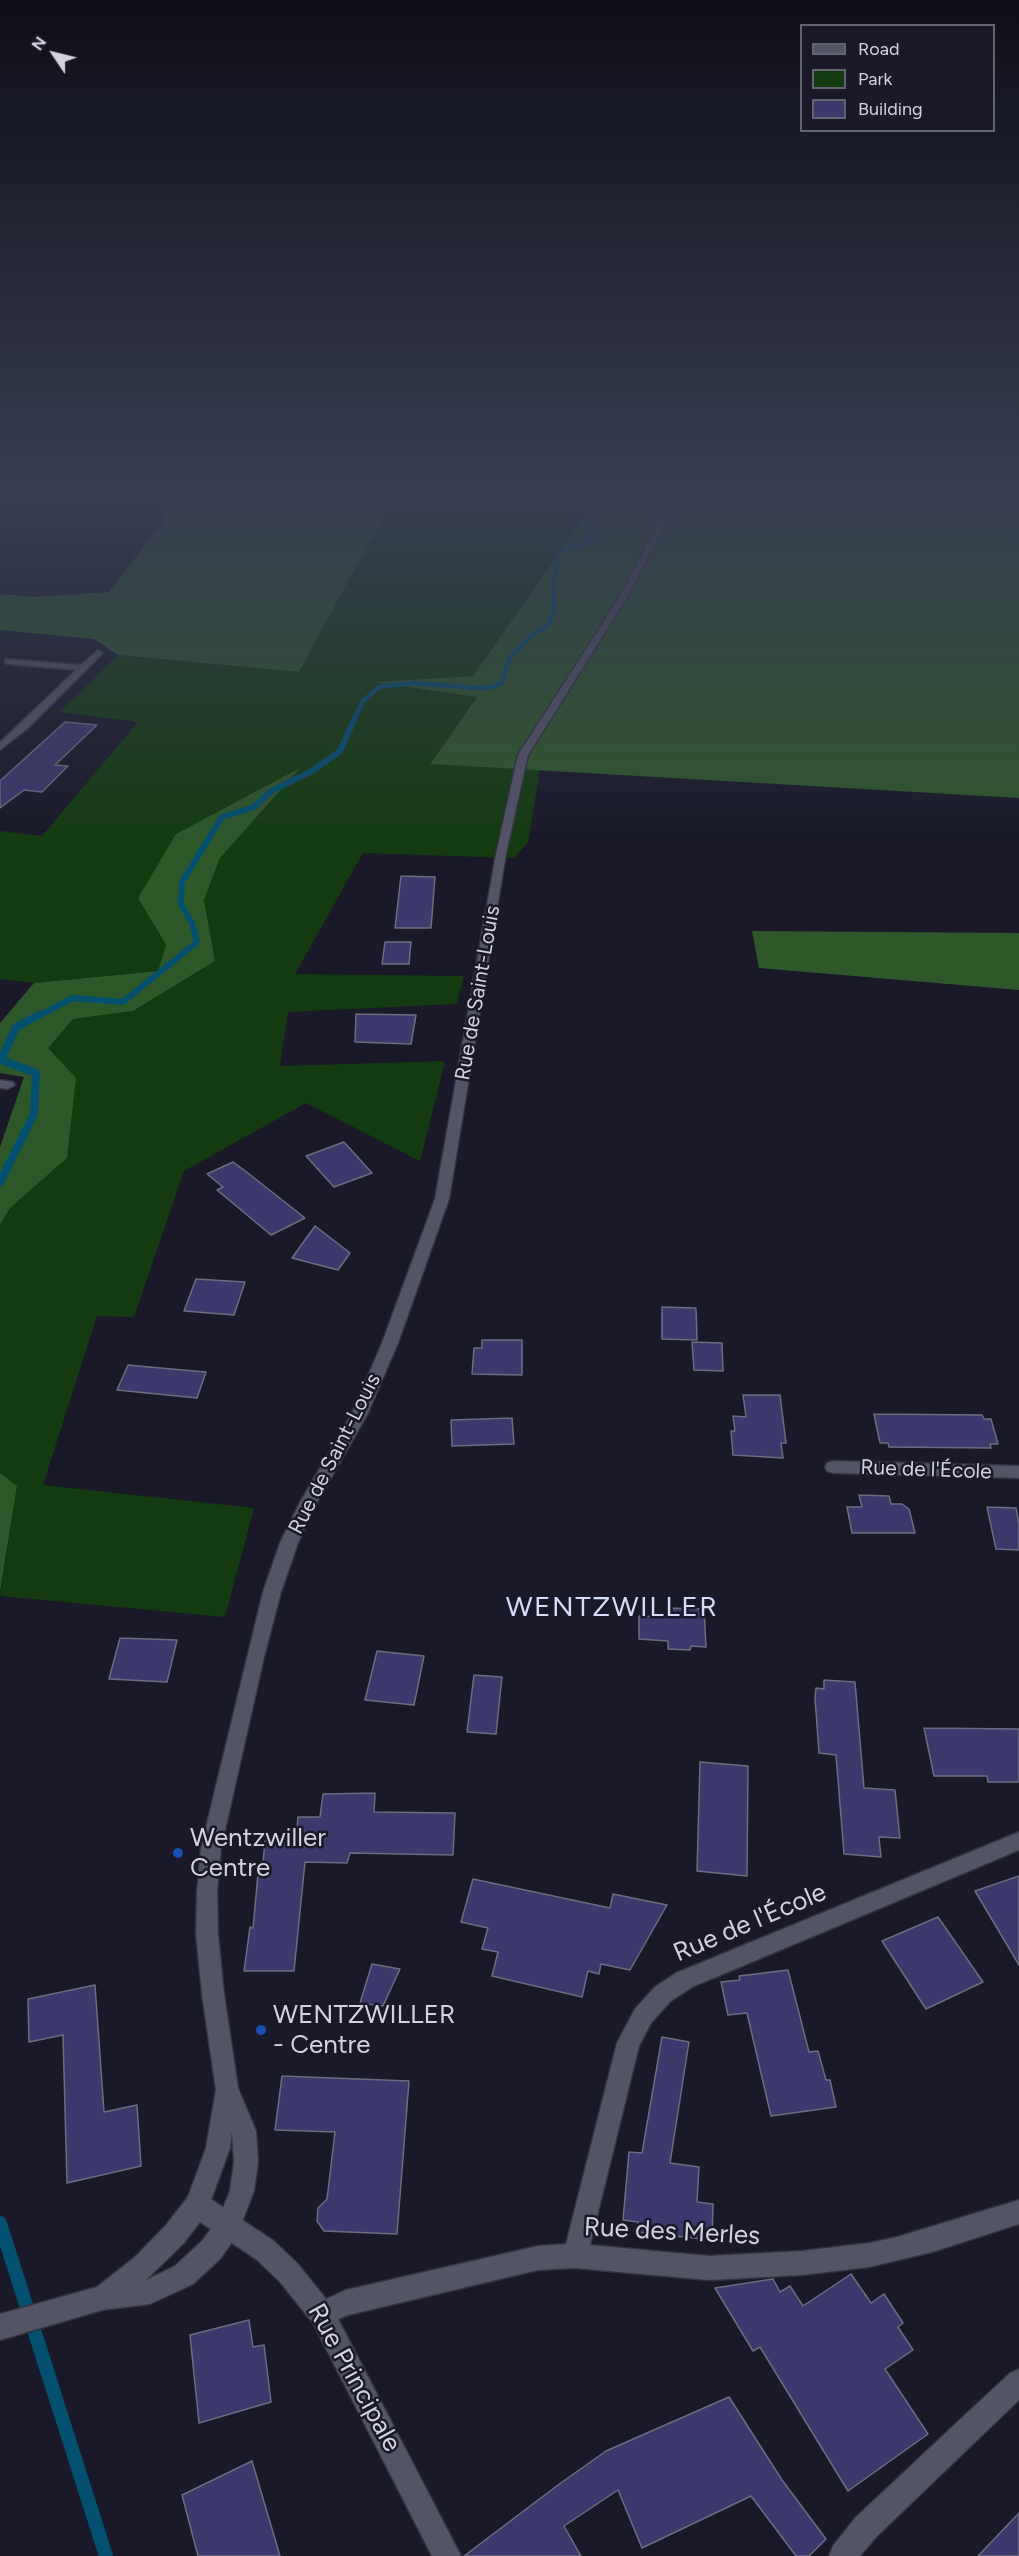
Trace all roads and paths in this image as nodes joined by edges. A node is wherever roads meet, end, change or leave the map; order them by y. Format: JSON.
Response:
{"nodes":[{"id":1,"x":614,"y":612,"type":"edge"},
{"id":2,"x":98,"y":653,"type":"dead end"},
{"id":3,"x":8,"y":661,"type":"dead end"},
{"id":4,"x":81,"y":668,"type":"junction"},
{"id":5,"x":1,"y":746,"type":"edge"},
{"id":6,"x":833,"y":1467,"type":"dead end"},
{"id":7,"x":1019,"y":1472,"type":"edge"},
{"id":8,"x":1019,"y":1841,"type":"edge"},
{"id":9,"x":227,"y":2088,"type":"junction"},
{"id":10,"x":197,"y":2205,"type":"junction"},
{"id":11,"x":1019,"y":2212,"type":"edge"},
{"id":12,"x":228,"y":2226,"type":"junction"},
{"id":13,"x":575,"y":2256,"type":"junction"},
{"id":14,"x":102,"y":2298,"type":"junction"},
{"id":15,"x":322,"y":2314,"type":"junction"},
{"id":16,"x":0,"y":2327,"type":"edge"},
{"id":17,"x":1019,"y":2382,"type":"edge"},
{"id":18,"x":447,"y":2556,"type":"edge"},
{"id":19,"x":843,"y":2556,"type":"edge"}],
"edges":[{"from":1,"to":9,"type":"street","name":"Rue de Saint-Louis"},
{"from":2,"to":4,"type":"street"},
{"from":3,"to":4,"type":"street"},
{"from":4,"to":5,"type":"street"},
{"from":6,"to":7,"type":"street","name":"Rue de l'École"},
{"from":8,"to":13,"type":"street","name":"Rue de l'École"},
{"from":9,"to":10,"type":"street","name":"Rue de Saint-Louis"},
{"from":9,"to":12,"type":"street","name":"Rue de Saint-Louis"},
{"from":10,"to":12,"type":"street","name":"Rue Principale"},
{"from":10,"to":14,"type":"street"},
{"from":11,"to":13,"type":"street","name":"Rue des Merles"},
{"from":12,"to":14,"type":"street"},
{"from":12,"to":15,"type":"street","name":"Rue Principale"},
{"from":13,"to":15,"type":"street","name":"Rue des Merles"},
{"from":14,"to":16,"type":"street"},
{"from":15,"to":18,"type":"street","name":"Rue Principale"},
{"from":17,"to":19,"type":"street"}]}
